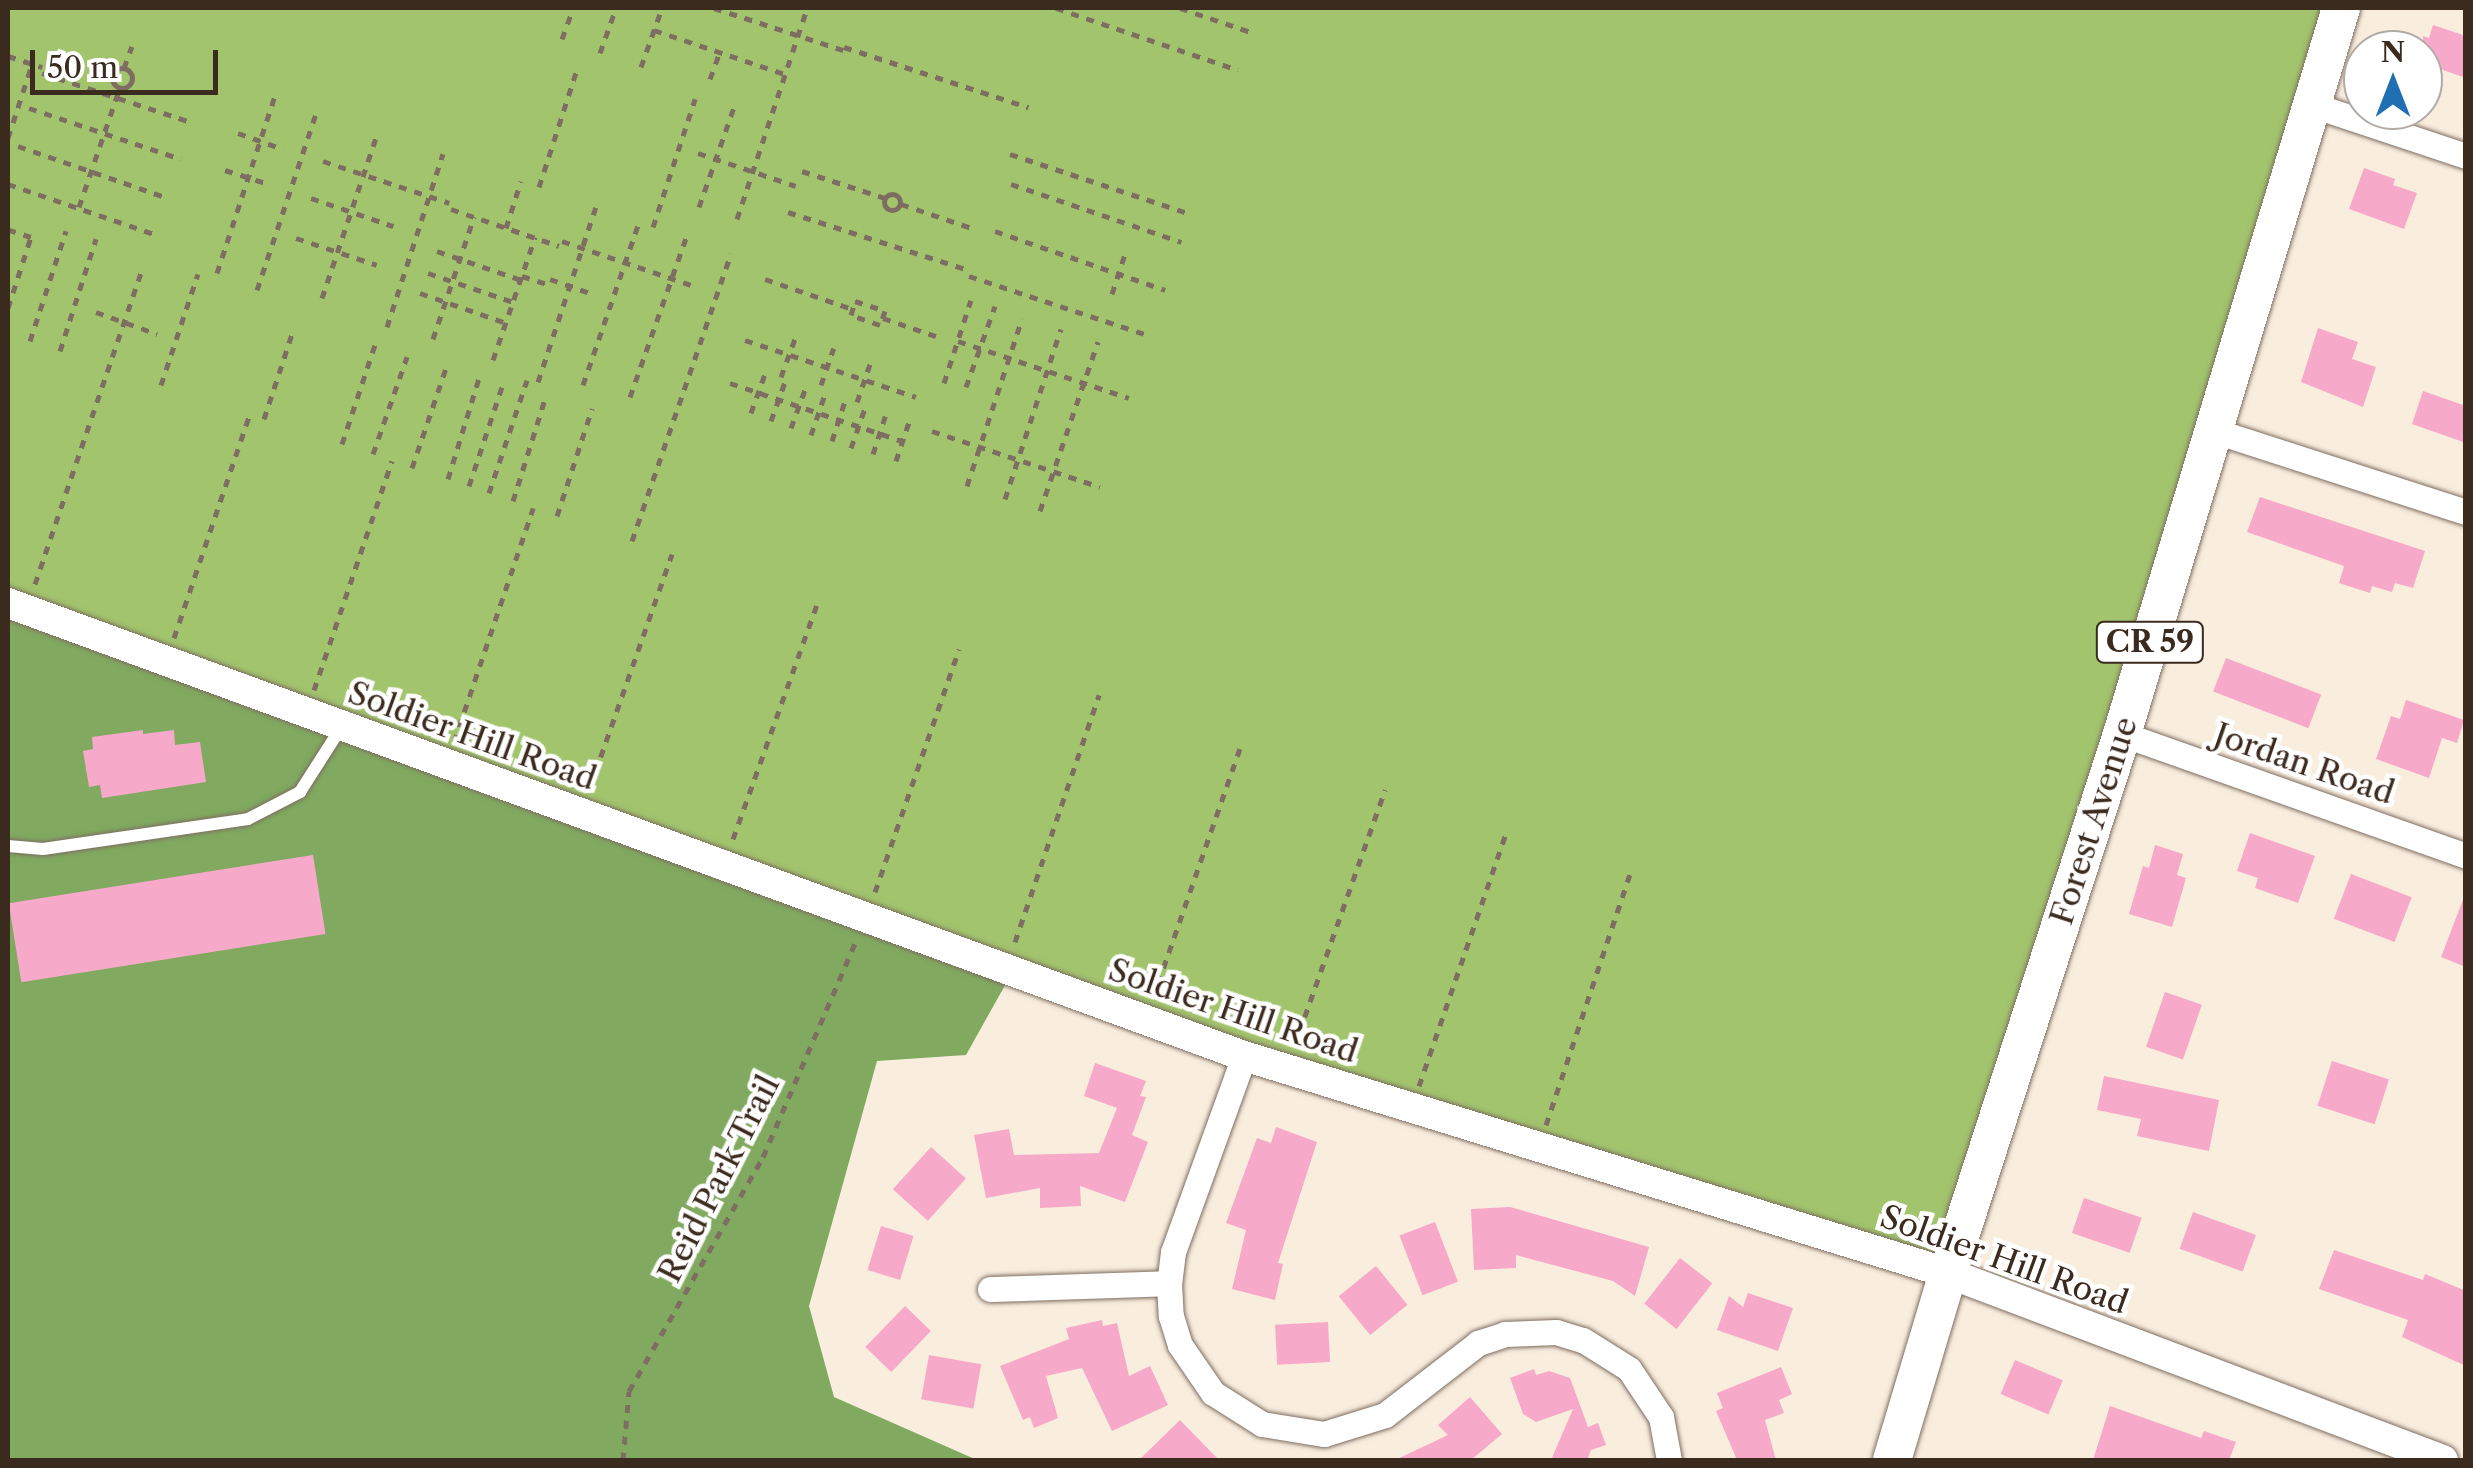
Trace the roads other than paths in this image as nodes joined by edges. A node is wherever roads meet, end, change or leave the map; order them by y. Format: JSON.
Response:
{"nodes":[{"id":1,"x":2342,"y":8,"type":"edge"},
{"id":2,"x":2313,"y":105,"type":"junction"},
{"id":3,"x":2466,"y":156,"type":"edge"},
{"id":4,"x":2215,"y":432,"type":"junction"},
{"id":5,"x":2466,"y":512,"type":"edge"},
{"id":6,"x":17,"y":607,"type":"edge"},
{"id":7,"x":342,"y":726,"type":"junction"},
{"id":8,"x":2122,"y":734,"type":"junction"},
{"id":9,"x":8,"y":846,"type":"edge"},
{"id":10,"x":2466,"y":856,"type":"edge"},
{"id":11,"x":1244,"y":1056,"type":"junction"},
{"id":12,"x":1948,"y":1273,"type":"junction"},
{"id":13,"x":1168,"y":1283,"type":"junction"},
{"id":14,"x":990,"y":1288,"type":"dead end"},
{"id":15,"x":1669,"y":1460,"type":"edge"},
{"id":16,"x":1892,"y":1460,"type":"edge"},
{"id":17,"x":2443,"y":1460,"type":"edge"}],
"edges":[{"from":1,"to":2,"type":"main road","name":"Forest Avenue","number":"CR 59"},
{"from":2,"to":3,"type":"street"},
{"from":2,"to":4,"type":"main road","name":"Forest Avenue","number":"CR 59"},
{"from":4,"to":5,"type":"street"},
{"from":4,"to":8,"type":"main road","name":"Forest Avenue","number":"CR 59"},
{"from":6,"to":7,"type":"street","name":"Soldier Hill Road"},
{"from":7,"to":9,"type":"lane"},
{"from":7,"to":11,"type":"street","name":"Soldier Hill Road"},
{"from":8,"to":10,"type":"street","name":"Jordan Road"},
{"from":8,"to":12,"type":"main road","name":"Forest Avenue","number":"CR 59"},
{"from":11,"to":12,"type":"street","name":"Soldier Hill Road"},
{"from":11,"to":13,"type":"street"},
{"from":12,"to":16,"type":"main road","name":"Forest Avenue","number":"CR 59"},
{"from":12,"to":17,"type":"street","name":"Soldier Hill Road"},
{"from":13,"to":14,"type":"street"},
{"from":13,"to":15,"type":"street"}]}
